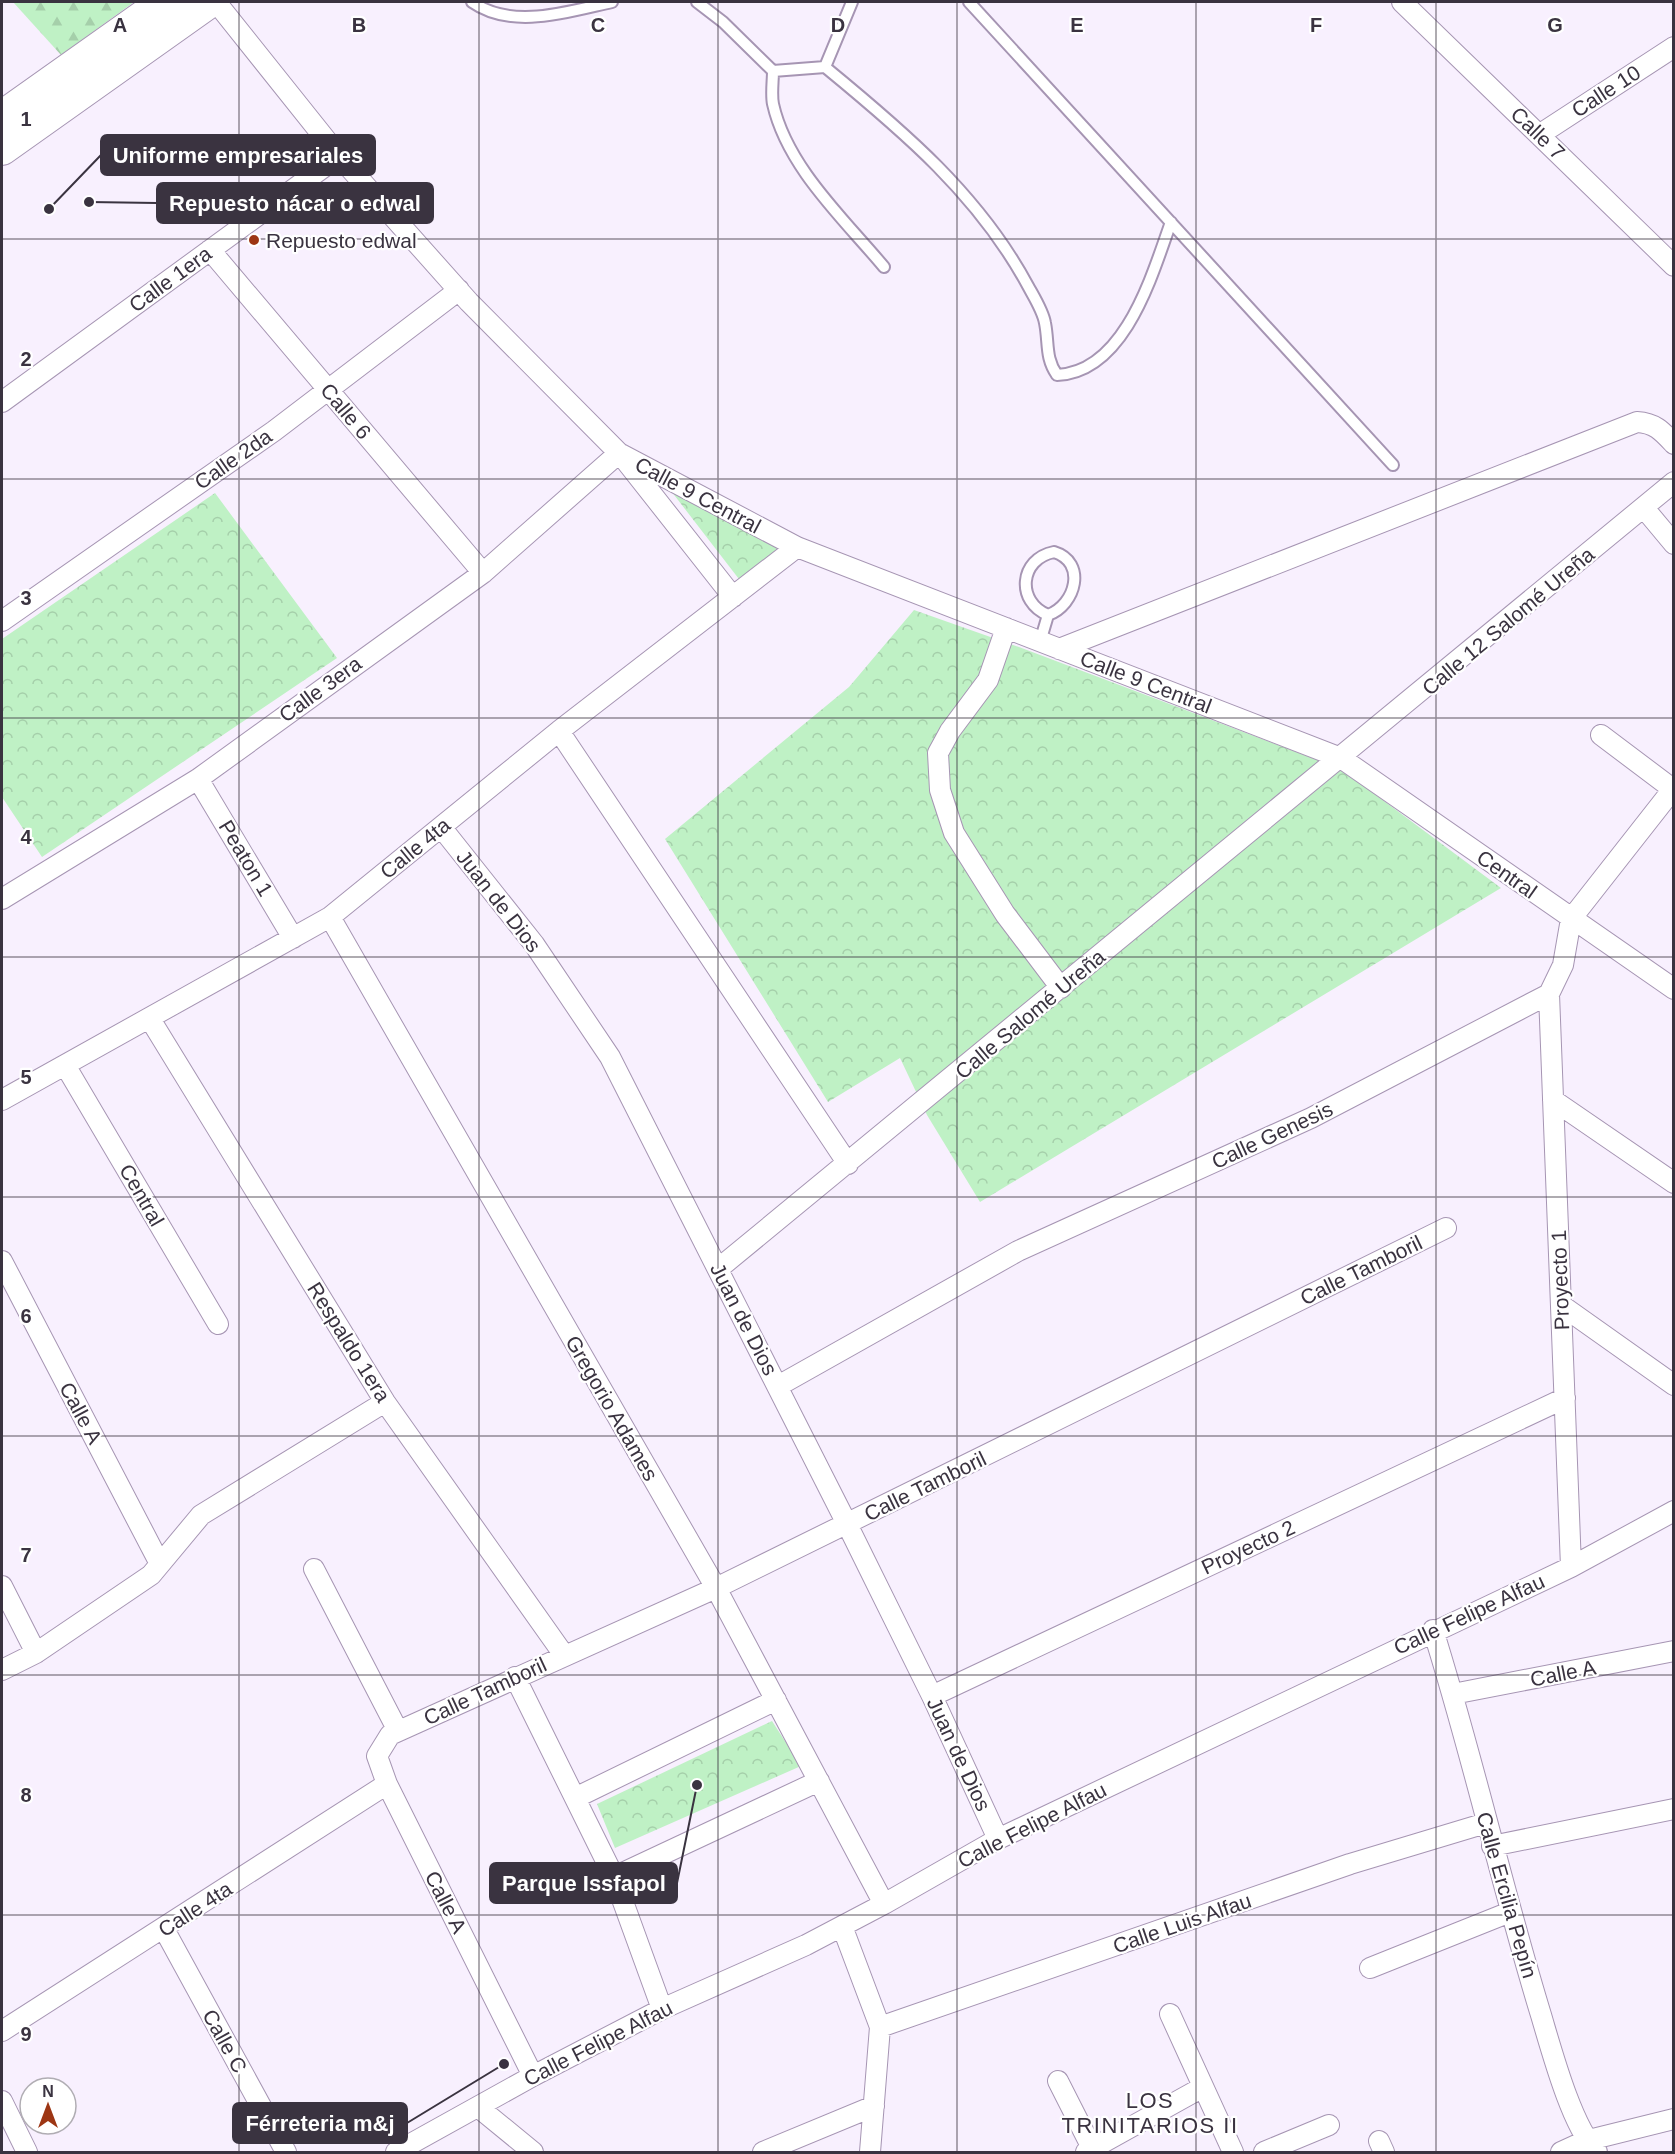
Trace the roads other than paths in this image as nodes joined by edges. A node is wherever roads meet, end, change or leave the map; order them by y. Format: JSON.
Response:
{"nodes":[{"id":1,"x":164,"y":2,"type":"edge"},
{"id":2,"x":209,"y":2,"type":"edge"},
{"id":3,"x":216,"y":2,"type":"edge"},
{"id":4,"x":472,"y":2,"type":"edge"},
{"id":5,"x":612,"y":2,"type":"edge"},
{"id":6,"x":696,"y":2,"type":"edge"},
{"id":7,"x":852,"y":2,"type":"edge"},
{"id":8,"x":969,"y":2,"type":"edge"},
{"id":9,"x":1402,"y":2,"type":"edge"},
{"id":10,"x":1674,"y":47,"type":"edge"},
{"id":11,"x":825,"y":67,"type":"junction"},
{"id":12,"x":773,"y":71,"type":"junction"},
{"id":13,"x":2,"y":117,"type":"edge"},
{"id":14,"x":1539,"y":135,"type":"junction"},
{"id":15,"x":2,"y":149,"type":"edge"},
{"id":16,"x":339,"y":156,"type":"junction"},
{"id":17,"x":1171,"y":222,"type":"junction"},
{"id":18,"x":210,"y":250,"type":"junction"},
{"id":19,"x":1674,"y":266,"type":"edge"},
{"id":20,"x":885,"y":267,"type":"dead end"},
{"id":21,"x":459,"y":290,"type":"junction"},
{"id":22,"x":328,"y":390,"type":"junction"},
{"id":23,"x":2,"y":402,"type":"edge"},
{"id":24,"x":1674,"y":444,"type":"edge"},
{"id":25,"x":619,"y":453,"type":"junction"},
{"id":26,"x":1393,"y":465,"type":"dead end"},
{"id":27,"x":1674,"y":482,"type":"edge"},
{"id":28,"x":1644,"y":508,"type":"junction"},
{"id":29,"x":1674,"y":544,"type":"edge"},
{"id":30,"x":797,"y":547,"type":"junction"},
{"id":31,"x":483,"y":573,"type":"junction"},
{"id":32,"x":733,"y":597,"type":"junction"},
{"id":33,"x":1048,"y":615,"type":"junction"},
{"id":34,"x":2,"y":621,"type":"edge"},
{"id":35,"x":1006,"y":628,"type":"junction"},
{"id":36,"x":1040,"y":642,"type":"junction"},
{"id":37,"x":1059,"y":649,"type":"junction"},
{"id":38,"x":559,"y":731,"type":"junction"},
{"id":39,"x":1601,"y":735,"type":"dead end"},
{"id":40,"x":1341,"y":758,"type":"junction"},
{"id":41,"x":198,"y":779,"type":"junction"},
{"id":42,"x":1673,"y":790,"type":"edge"},
{"id":43,"x":441,"y":827,"type":"junction"},
{"id":44,"x":2,"y":899,"type":"edge"},
{"id":45,"x":330,"y":917,"type":"junction"},
{"id":46,"x":1571,"y":919,"type":"junction"},
{"id":47,"x":293,"y":938,"type":"junction"},
{"id":48,"x":1061,"y":988,"type":"junction"},
{"id":49,"x":1674,"y":989,"type":"edge"},
{"id":50,"x":1549,"y":994,"type":"junction"},
{"id":51,"x":150,"y":1019,"type":"junction"},
{"id":52,"x":65,"y":1065,"type":"junction"},
{"id":53,"x":2,"y":1100,"type":"edge"},
{"id":54,"x":1553,"y":1100,"type":"junction"},
{"id":55,"x":848,"y":1164,"type":"junction"},
{"id":56,"x":1674,"y":1183,"type":"edge"},
{"id":57,"x":1446,"y":1228,"type":"dead end"},
{"id":58,"x":2,"y":1261,"type":"edge"},
{"id":59,"x":718,"y":1269,"type":"junction"},
{"id":60,"x":1561,"y":1305,"type":"junction"},
{"id":61,"x":218,"y":1324,"type":"dead end"},
{"id":62,"x":1674,"y":1385,"type":"edge"},
{"id":63,"x":778,"y":1386,"type":"junction"},
{"id":64,"x":1565,"y":1398,"type":"junction"},
{"id":65,"x":385,"y":1402,"type":"junction"},
{"id":66,"x":1674,"y":1511,"type":"edge"},
{"id":67,"x":847,"y":1524,"type":"junction"},
{"id":68,"x":160,"y":1564,"type":"junction"},
{"id":69,"x":1571,"y":1567,"type":"junction"},
{"id":70,"x":314,"y":1569,"type":"dead end"},
{"id":71,"x":2,"y":1586,"type":"edge"},
{"id":72,"x":716,"y":1588,"type":"junction"},
{"id":73,"x":1433,"y":1630,"type":"junction"},
{"id":74,"x":1674,"y":1651,"type":"edge"},
{"id":75,"x":36,"y":1653,"type":"junction"},
{"id":76,"x":564,"y":1655,"type":"junction"},
{"id":77,"x":2,"y":1670,"type":"edge"},
{"id":78,"x":514,"y":1677,"type":"junction"},
{"id":79,"x":1453,"y":1694,"type":"junction"},
{"id":80,"x":932,"y":1696,"type":"junction"},
{"id":81,"x":776,"y":1700,"type":"junction"},
{"id":82,"x":398,"y":1731,"type":"junction"},
{"id":83,"x":819,"y":1781,"type":"junction"},
{"id":84,"x":387,"y":1784,"type":"junction"},
{"id":85,"x":575,"y":1798,"type":"junction"},
{"id":86,"x":1674,"y":1809,"type":"edge"},
{"id":87,"x":1486,"y":1823,"type":"junction"},
{"id":88,"x":998,"y":1839,"type":"junction"},
{"id":89,"x":1492,"y":1846,"type":"junction"},
{"id":90,"x":614,"y":1877,"type":"junction"},
{"id":91,"x":885,"y":1904,"type":"junction"},
{"id":92,"x":1510,"y":1912,"type":"junction"},
{"id":93,"x":842,"y":1926,"type":"junction"},
{"id":94,"x":164,"y":1929,"type":"junction"},
{"id":95,"x":1370,"y":1968,"type":"dead end"},
{"id":96,"x":662,"y":2009,"type":"junction"},
{"id":97,"x":1170,"y":2014,"type":"dead end"},
{"id":98,"x":880,"y":2027,"type":"junction"},
{"id":99,"x":2,"y":2031,"type":"edge"},
{"id":100,"x":533,"y":2076,"type":"junction"},
{"id":101,"x":1058,"y":2081,"type":"dead end"},
{"id":102,"x":1203,"y":2087,"type":"junction"},
{"id":103,"x":2,"y":2101,"type":"edge"},
{"id":104,"x":874,"y":2106,"type":"junction"},
{"id":105,"x":478,"y":2107,"type":"junction"},
{"id":106,"x":1674,"y":2119,"type":"edge"},
{"id":107,"x":1329,"y":2125,"type":"dead end"},
{"id":108,"x":1591,"y":2147,"type":"edge"},
{"id":109,"x":1091,"y":2151,"type":"edge"},
{"id":110,"x":27,"y":2152,"type":"edge"},
{"id":111,"x":286,"y":2152,"type":"edge"},
{"id":112,"x":396,"y":2152,"type":"edge"},
{"id":113,"x":533,"y":2152,"type":"edge"},
{"id":114,"x":763,"y":2152,"type":"edge"},
{"id":115,"x":870,"y":2152,"type":"edge"},
{"id":116,"x":1233,"y":2152,"type":"edge"},
{"id":117,"x":1264,"y":2152,"type":"edge"},
{"id":118,"x":1560,"y":2152,"type":"edge"}],
"edges":[{"from":1,"to":13,"type":"main road"},
{"from":2,"to":15,"type":"main road"},
{"from":3,"to":16,"type":"street","name":"Calle 9 Central"},
{"from":4,"to":5,"type":"lane"},
{"from":6,"to":12,"type":"lane"},
{"from":7,"to":11,"type":"lane"},
{"from":8,"to":17,"type":"lane"},
{"from":9,"to":14,"type":"street","name":"Calle 7"},
{"from":10,"to":14,"type":"street","name":"Calle 10"},
{"from":11,"to":12,"type":"lane"},
{"from":11,"to":17,"type":"lane"},
{"from":12,"to":20,"type":"lane"},
{"from":14,"to":19,"type":"street","name":"Calle 7"},
{"from":16,"to":18,"type":"street","name":"Calle 1era"},
{"from":16,"to":21,"type":"street","name":"Calle 9 Central"},
{"from":17,"to":26,"type":"lane"},
{"from":18,"to":22,"type":"street","name":"Calle 6"},
{"from":18,"to":23,"type":"street","name":"Calle 1era"},
{"from":21,"to":22,"type":"street","name":"Calle 2da"},
{"from":21,"to":25,"type":"street","name":"Calle 9 Central"},
{"from":22,"to":31,"type":"street","name":"Calle 6"},
{"from":22,"to":34,"type":"street","name":"Calle 2da"},
{"from":24,"to":37,"type":"street"},
{"from":25,"to":30,"type":"street","name":"Calle 9 Central"},
{"from":25,"to":31,"type":"street","name":"Calle 3era"},
{"from":25,"to":32,"type":"street"},
{"from":27,"to":28,"type":"street","name":"Calle 12 Salomé Ureña"},
{"from":28,"to":29,"type":"street"},
{"from":28,"to":40,"type":"street","name":"Calle 12 Salomé Ureña"},
{"from":30,"to":32,"type":"street","name":"Calle 4ta"},
{"from":30,"to":35,"type":"street","name":"Calle 9 Central"},
{"from":31,"to":41,"type":"street","name":"Calle 3era"},
{"from":32,"to":38,"type":"street","name":"Calle 4ta"},
{"from":33,"to":33,"type":"lane"},
{"from":33,"to":36,"type":"lane"},
{"from":35,"to":36,"type":"street","name":"Calle 9 Central"},
{"from":35,"to":48,"type":"street"},
{"from":36,"to":37,"type":"street","name":"Calle 9 Central"},
{"from":37,"to":40,"type":"street","name":"Calle 9 Central"},
{"from":38,"to":43,"type":"street","name":"Calle 4ta"},
{"from":38,"to":55,"type":"street"},
{"from":39,"to":42,"type":"street"},
{"from":40,"to":46,"type":"street","name":"Central"},
{"from":40,"to":48,"type":"street","name":"Calle Salomé Ureña"},
{"from":41,"to":44,"type":"street","name":"Calle 3era"},
{"from":41,"to":47,"type":"street","name":"Peaton 1"},
{"from":42,"to":46,"type":"street"},
{"from":43,"to":45,"type":"street","name":"Calle 4ta"},
{"from":43,"to":59,"type":"street","name":"Juan de Dios"},
{"from":45,"to":47,"type":"street","name":"Calle 4ta"},
{"from":45,"to":72,"type":"street","name":"Gregorio Adames"},
{"from":46,"to":49,"type":"street","name":"Central"},
{"from":46,"to":50,"type":"street"},
{"from":47,"to":51,"type":"street","name":"Calle 4ta"},
{"from":48,"to":55,"type":"street","name":"Calle Salomé Ureña"},
{"from":50,"to":54,"type":"street","name":"Proyecto 1"},
{"from":50,"to":63,"type":"street","name":"Calle Genesis"},
{"from":51,"to":52,"type":"street","name":"Calle 4ta"},
{"from":51,"to":65,"type":"street","name":"Respaldo 1era"},
{"from":52,"to":53,"type":"street","name":"Calle 4ta"},
{"from":52,"to":61,"type":"street","name":"Central"},
{"from":54,"to":56,"type":"street"},
{"from":54,"to":60,"type":"street","name":"Proyecto 1"},
{"from":55,"to":59,"type":"street","name":"Calle Salomé Ureña"},
{"from":57,"to":67,"type":"street","name":"Calle Tamboril"},
{"from":58,"to":68,"type":"street","name":"Calle A"},
{"from":59,"to":63,"type":"street","name":"Juan de Dios"},
{"from":60,"to":62,"type":"street"},
{"from":60,"to":64,"type":"street","name":"Proyecto 1"},
{"from":63,"to":67,"type":"street","name":"Juan de Dios"},
{"from":64,"to":69,"type":"street","name":"Proyecto 1"},
{"from":64,"to":80,"type":"street","name":"Proyecto 2"},
{"from":65,"to":68,"type":"street"},
{"from":65,"to":76,"type":"street","name":"Respaldo 1era"},
{"from":66,"to":69,"type":"street","name":"Calle Felipe Alfau"},
{"from":67,"to":72,"type":"street","name":"Calle Tamboril"},
{"from":67,"to":80,"type":"street","name":"Juan de Dios"},
{"from":68,"to":75,"type":"street"},
{"from":69,"to":73,"type":"street","name":"Calle Felipe Alfau"},
{"from":70,"to":82,"type":"street"},
{"from":71,"to":75,"type":"street"},
{"from":72,"to":76,"type":"street","name":"Calle Tamboril"},
{"from":72,"to":81,"type":"street","name":"Gregorio Adames"},
{"from":73,"to":79,"type":"street","name":"Calle Ercilia Pepín"},
{"from":73,"to":88,"type":"street","name":"Calle Felipe Alfau"},
{"from":74,"to":79,"type":"street","name":"Calle A"},
{"from":75,"to":77,"type":"street"},
{"from":76,"to":78,"type":"street","name":"Calle Tamboril"},
{"from":78,"to":82,"type":"street","name":"Calle Tamboril"},
{"from":78,"to":85,"type":"street"},
{"from":79,"to":87,"type":"street","name":"Calle Ercilia Pepín"},
{"from":80,"to":88,"type":"street","name":"Juan de Dios"},
{"from":81,"to":83,"type":"street","name":"Gregorio Adames"},
{"from":81,"to":85,"type":"street"},
{"from":82,"to":84,"type":"street","name":"Calle A"},
{"from":83,"to":90,"type":"street"},
{"from":83,"to":91,"type":"street","name":"Gregorio Adames"},
{"from":84,"to":94,"type":"street","name":"Calle 4ta"},
{"from":84,"to":100,"type":"street","name":"Calle A"},
{"from":85,"to":90,"type":"street"},
{"from":86,"to":89,"type":"street"},
{"from":87,"to":89,"type":"street","name":"Calle Ercilia Pepín"},
{"from":87,"to":98,"type":"street","name":"Calle Luis Alfau"},
{"from":88,"to":91,"type":"street","name":"Calle Felipe Alfau"},
{"from":89,"to":92,"type":"street","name":"Calle Ercilia Pepín"},
{"from":90,"to":96,"type":"street"},
{"from":91,"to":93,"type":"street","name":"Calle Felipe Alfau"},
{"from":92,"to":95,"type":"street"},
{"from":92,"to":108,"type":"street","name":"Calle Ercilia Pepín"},
{"from":93,"to":96,"type":"street","name":"Calle Felipe Alfau"},
{"from":93,"to":98,"type":"street"},
{"from":94,"to":99,"type":"street","name":"Calle 4ta"},
{"from":94,"to":111,"type":"street","name":"Calle C"},
{"from":96,"to":100,"type":"street","name":"Calle Felipe Alfau"},
{"from":97,"to":102,"type":"street"},
{"from":98,"to":104,"type":"street"},
{"from":100,"to":105,"type":"street","name":"Calle Felipe Alfau"},
{"from":101,"to":109,"type":"street"},
{"from":102,"to":109,"type":"street"},
{"from":102,"to":116,"type":"street"},
{"from":103,"to":110,"type":"street"},
{"from":104,"to":114,"type":"street"},
{"from":104,"to":115,"type":"street"},
{"from":105,"to":112,"type":"street","name":"Calle Felipe Alfau"},
{"from":105,"to":113,"type":"street"},
{"from":106,"to":108,"type":"street"},
{"from":107,"to":117,"type":"street"},
{"from":108,"to":118,"type":"street"}]}
